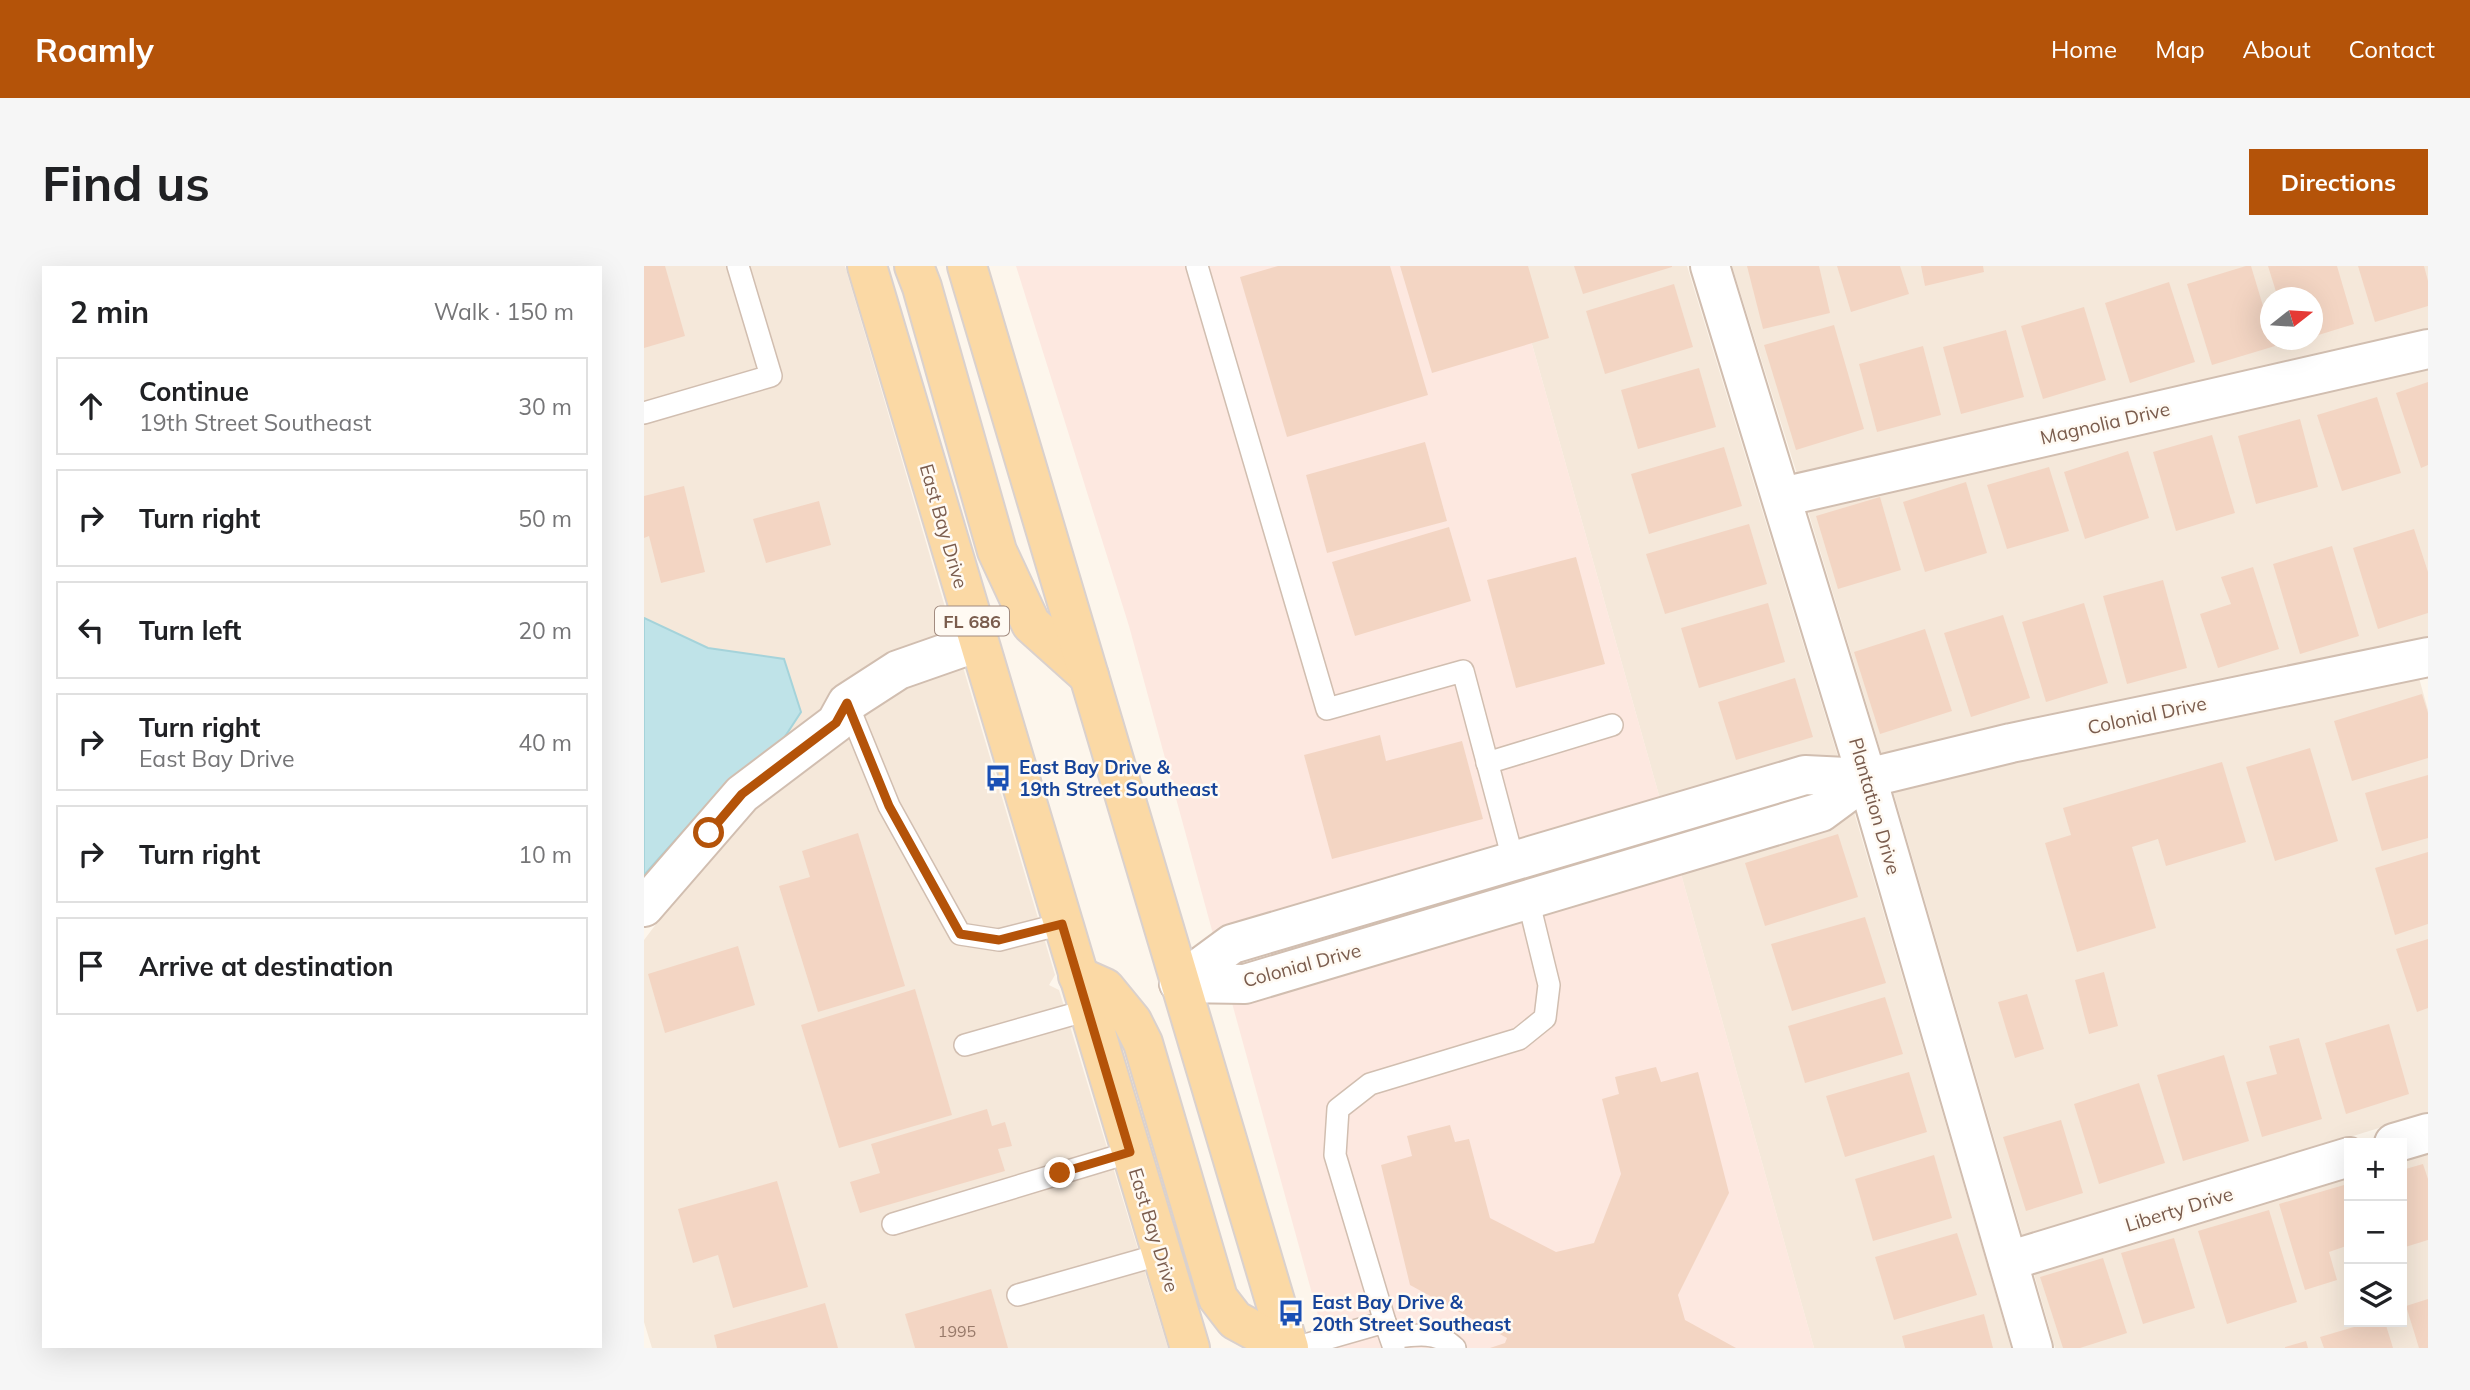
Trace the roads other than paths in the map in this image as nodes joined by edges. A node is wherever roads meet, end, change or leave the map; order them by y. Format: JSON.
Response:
{"nodes":[{"id":1,"x":738,"y":266,"type":"edge"},
{"id":2,"x":867,"y":266,"type":"edge"},
{"id":3,"x":914,"y":266,"type":"edge"},
{"id":4,"x":967,"y":266,"type":"edge"},
{"id":5,"x":1197,"y":266,"type":"edge"},
{"id":6,"x":1710,"y":266,"type":"edge"},
{"id":7,"x":2428,"y":349,"type":"edge"},
{"id":8,"x":644,"y":413,"type":"edge"},
{"id":9,"x":1782,"y":497,"type":"junction"},
{"id":10,"x":978,"y":642,"type":"junction"},
{"id":11,"x":2428,"y":657,"type":"edge"},
{"id":12,"x":1089,"y":676,"type":"junction"},
{"id":13,"x":847,"y":703,"type":"junction"},
{"id":14,"x":1612,"y":725,"type":"dead end"},
{"id":15,"x":1487,"y":763,"type":"junction"},
{"id":16,"x":1867,"y":778,"type":"junction"},
{"id":17,"x":1514,"y":863,"type":"junction"},
{"id":18,"x":1528,"y":899,"type":"junction"},
{"id":19,"x":644,"y":907,"type":"edge"},
{"id":20,"x":1062,"y":924,"type":"junction"},
{"id":21,"x":1179,"y":983,"type":"junction"},
{"id":22,"x":1083,"y":993,"type":"junction"},
{"id":23,"x":965,"y":1045,"type":"dead end"},
{"id":24,"x":2428,"y":1133,"type":"edge"},
{"id":25,"x":2407,"y":1139,"type":"edge"},
{"id":26,"x":1130,"y":1152,"type":"junction"},
{"id":27,"x":2344,"y":1159,"type":"edge"},
{"id":28,"x":893,"y":1224,"type":"dead end"},
{"id":29,"x":1162,"y":1254,"type":"junction"},
{"id":30,"x":2008,"y":1261,"type":"junction"},
{"id":31,"x":1018,"y":1295,"type":"dead end"},
{"id":32,"x":1390,"y":1336,"type":"edge"},
{"id":33,"x":1190,"y":1348,"type":"edge"},
{"id":34,"x":1287,"y":1348,"type":"edge"},
{"id":35,"x":1294,"y":1348,"type":"edge"},
{"id":36,"x":1455,"y":1348,"type":"edge"},
{"id":37,"x":2033,"y":1348,"type":"edge"}],
"edges":[{"from":1,"to":8,"type":"lane"},
{"from":2,"to":10,"type":"main road","name":"East Bay Drive","number":"FL 686"},
{"from":3,"to":12,"type":"main road"},
{"from":4,"to":12,"type":"main road"},
{"from":5,"to":15,"type":"lane"},
{"from":6,"to":9,"type":"street","name":"Plantation Drive"},
{"from":7,"to":9,"type":"street","name":"Magnolia Drive"},
{"from":9,"to":16,"type":"street","name":"Plantation Drive"},
{"from":10,"to":13,"type":"street"},
{"from":10,"to":20,"type":"main road","name":"East Bay Drive","number":"FL 686"},
{"from":11,"to":16,"type":"street","name":"Colonial Drive"},
{"from":12,"to":21,"type":"main road"},
{"from":13,"to":19,"type":"street"},
{"from":13,"to":20,"type":"lane"},
{"from":14,"to":15,"type":"lane"},
{"from":15,"to":17,"type":"lane"},
{"from":16,"to":17,"type":"street","name":"Colonial Drive"},
{"from":16,"to":18,"type":"street","name":"Colonial Drive"},
{"from":16,"to":30,"type":"street","name":"Plantation Drive"},
{"from":17,"to":21,"type":"street","name":"Colonial Drive"},
{"from":18,"to":21,"type":"street","name":"Colonial Drive"},
{"from":18,"to":32,"type":"lane"},
{"from":20,"to":22,"type":"main road","name":"East Bay Drive","number":"FL 686"},
{"from":21,"to":34,"type":"main road"},
{"from":22,"to":23,"type":"lane"},
{"from":22,"to":26,"type":"main road","name":"East Bay Drive","number":"FL 686"},
{"from":22,"to":34,"type":"main road"},
{"from":24,"to":25,"type":"street"},
{"from":26,"to":28,"type":"lane"},
{"from":26,"to":29,"type":"main road","name":"East Bay Drive","number":"FL 686"},
{"from":27,"to":30,"type":"street","name":"Liberty Drive"},
{"from":29,"to":31,"type":"lane"},
{"from":29,"to":33,"type":"main road","name":"East Bay Drive","number":"FL 686"},
{"from":30,"to":37,"type":"street","name":"Plantation Drive"},
{"from":32,"to":35,"type":"lane"},
{"from":32,"to":36,"type":"lane"}]}
